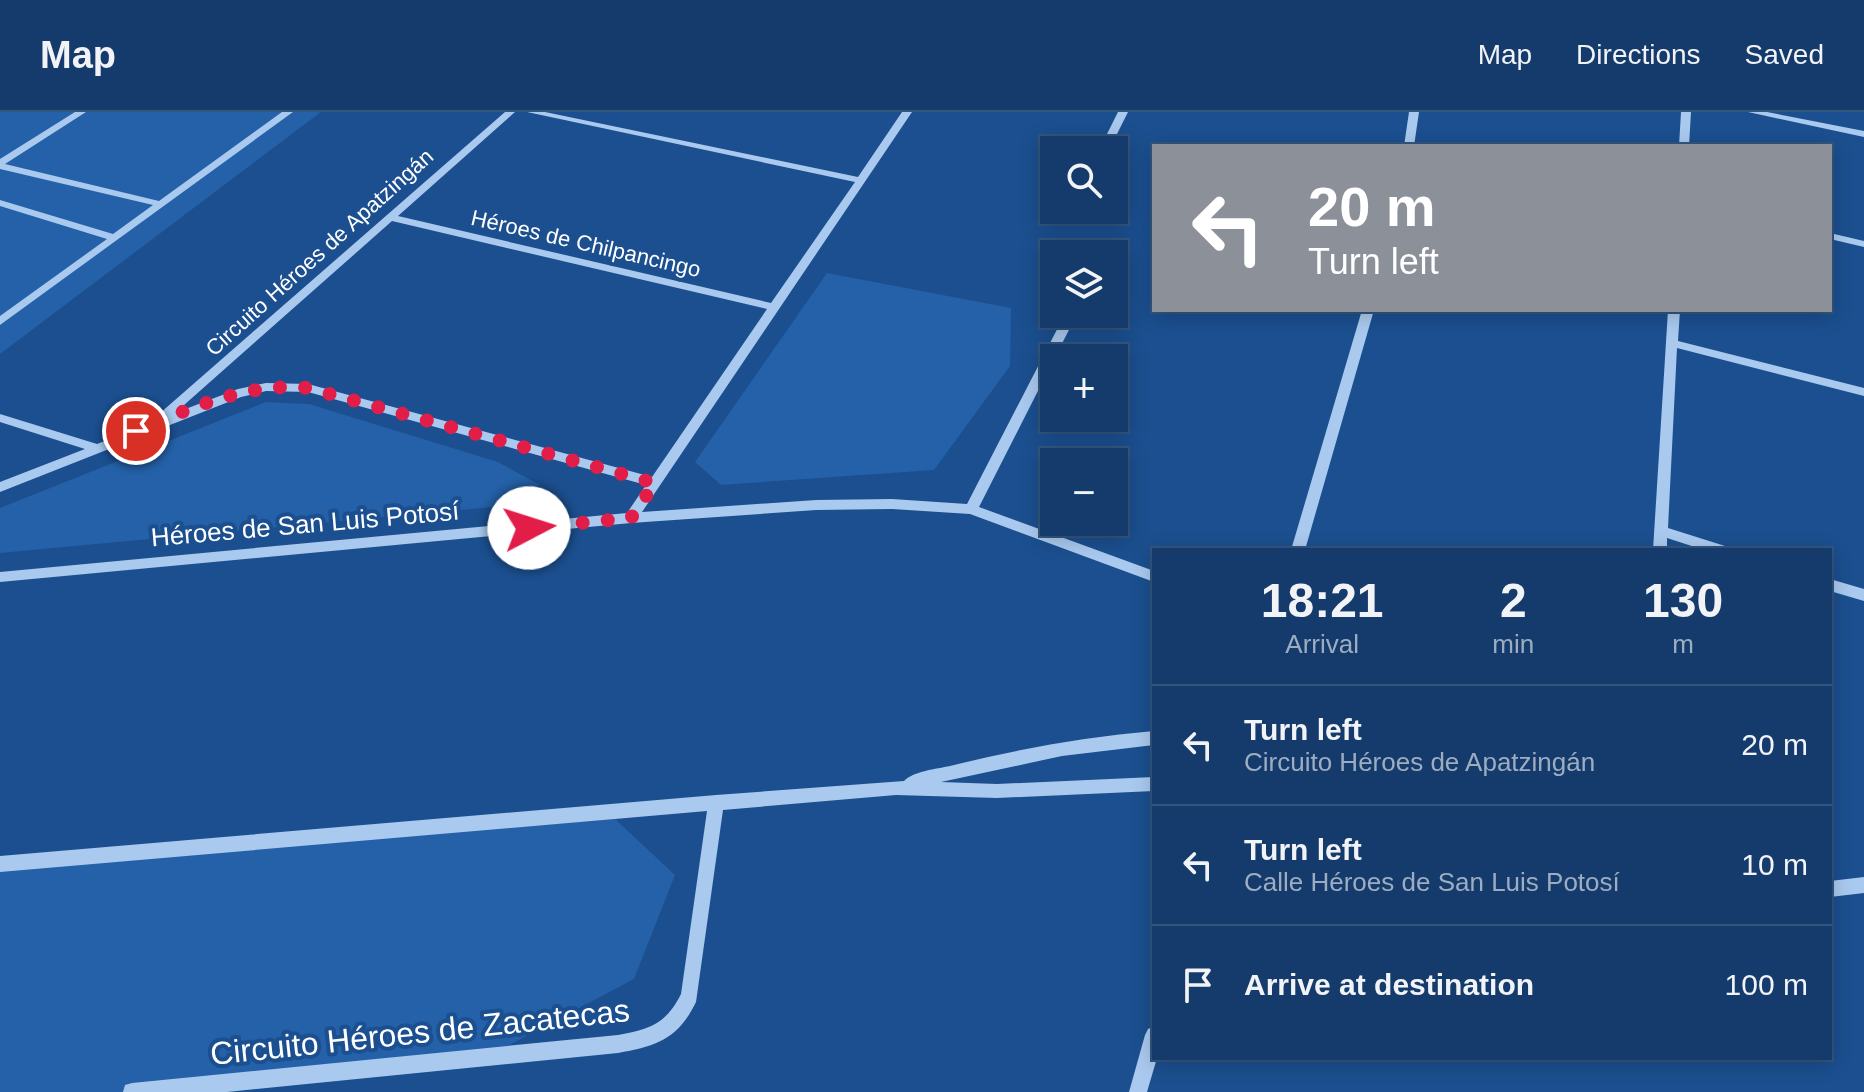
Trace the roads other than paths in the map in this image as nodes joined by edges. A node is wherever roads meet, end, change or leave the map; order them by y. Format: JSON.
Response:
{"nodes":[{"id":1,"x":81,"y":112,"type":"edge"},
{"id":2,"x":288,"y":112,"type":"edge"},
{"id":3,"x":510,"y":112,"type":"edge"},
{"id":4,"x":532,"y":112,"type":"edge"},
{"id":5,"x":907,"y":112,"type":"edge"},
{"id":6,"x":1123,"y":112,"type":"edge"},
{"id":7,"x":1414,"y":112,"type":"edge"},
{"id":8,"x":1686,"y":112,"type":"edge"},
{"id":9,"x":1753,"y":112,"type":"edge"},
{"id":10,"x":1864,"y":134,"type":"edge"},
{"id":11,"x":1111,"y":136,"type":"edge"},
{"id":12,"x":1409,"y":144,"type":"edge"},
{"id":13,"x":1684,"y":144,"type":"edge"},
{"id":14,"x":0,"y":165,"type":"edge"},
{"id":15,"x":861,"y":180,"type":"junction"},
{"id":16,"x":0,"y":203,"type":"edge"},
{"id":17,"x":161,"y":204,"type":"junction"},
{"id":18,"x":389,"y":217,"type":"junction"},
{"id":19,"x":1832,"y":236,"type":"edge"},
{"id":20,"x":115,"y":238,"type":"junction"},
{"id":21,"x":1864,"y":244,"type":"edge"},
{"id":22,"x":774,"y":307,"type":"junction"},
{"id":23,"x":1367,"y":312,"type":"edge"},
{"id":24,"x":1674,"y":312,"type":"edge"},
{"id":25,"x":0,"y":321,"type":"edge"},
{"id":26,"x":1064,"y":328,"type":"edge"},
{"id":27,"x":1672,"y":343,"type":"junction"},
{"id":28,"x":1864,"y":392,"type":"edge"},
{"id":29,"x":0,"y":418,"type":"edge"},
{"id":30,"x":156,"y":423,"type":"junction"},
{"id":31,"x":97,"y":448,"type":"junction"},
{"id":32,"x":655,"y":483,"type":"junction"},
{"id":33,"x":0,"y":487,"type":"edge"},
{"id":34,"x":971,"y":509,"type":"junction"},
{"id":35,"x":631,"y":518,"type":"junction"},
{"id":36,"x":1661,"y":531,"type":"junction"},
{"id":37,"x":1299,"y":548,"type":"edge"},
{"id":38,"x":1660,"y":548,"type":"edge"},
{"id":39,"x":1714,"y":548,"type":"edge"},
{"id":40,"x":1152,"y":576,"type":"edge"},
{"id":41,"x":0,"y":577,"type":"edge"},
{"id":42,"x":1832,"y":586,"type":"edge"},
{"id":43,"x":1864,"y":595,"type":"edge"},
{"id":44,"x":1152,"y":738,"type":"edge"},
{"id":45,"x":1152,"y":784,"type":"edge"},
{"id":46,"x":896,"y":788,"type":"junction"},
{"id":47,"x":716,"y":802,"type":"junction"},
{"id":48,"x":0,"y":864,"type":"edge"},
{"id":49,"x":1864,"y":885,"type":"edge"},
{"id":50,"x":1832,"y":889,"type":"edge"},
{"id":51,"x":1152,"y":1042,"type":"edge"},
{"id":52,"x":132,"y":1092,"type":"edge"},
{"id":53,"x":1138,"y":1092,"type":"edge"}],
"edges":[{"from":1,"to":14,"type":"street"},
{"from":2,"to":17,"type":"street"},
{"from":3,"to":18,"type":"street","name":"Circuito Héroes de Apatzingán"},
{"from":4,"to":15,"type":"street"},
{"from":5,"to":15,"type":"street"},
{"from":6,"to":11,"type":"street"},
{"from":7,"to":12,"type":"street"},
{"from":8,"to":13,"type":"street"},
{"from":9,"to":10,"type":"street"},
{"from":14,"to":17,"type":"street"},
{"from":15,"to":22,"type":"street"},
{"from":16,"to":20,"type":"street"},
{"from":17,"to":20,"type":"street"},
{"from":18,"to":22,"type":"street","name":"Héroes de Chilpancingo"},
{"from":18,"to":30,"type":"street","name":"Circuito Héroes de Apatzingán"},
{"from":19,"to":21,"type":"street"},
{"from":20,"to":25,"type":"street"},
{"from":22,"to":32,"type":"street"},
{"from":23,"to":37,"type":"street"},
{"from":24,"to":27,"type":"street"},
{"from":26,"to":34,"type":"street"},
{"from":27,"to":28,"type":"street"},
{"from":27,"to":36,"type":"street"},
{"from":29,"to":31,"type":"street"},
{"from":30,"to":31,"type":"street"},
{"from":30,"to":32,"type":"street"},
{"from":31,"to":33,"type":"street"},
{"from":32,"to":35,"type":"street"},
{"from":34,"to":35,"type":"street","name":"Héroes de San Luis Potosí"},
{"from":34,"to":40,"type":"street","name":"Héroes de San Luis Potosí"},
{"from":35,"to":41,"type":"street","name":"Héroes de San Luis Potosí"},
{"from":36,"to":38,"type":"street"},
{"from":36,"to":39,"type":"street"},
{"from":42,"to":43,"type":"street"},
{"from":44,"to":46,"type":"street"},
{"from":45,"to":46,"type":"street"},
{"from":46,"to":47,"type":"street"},
{"from":47,"to":48,"type":"street"},
{"from":47,"to":52,"type":"street","name":"Circuito Héroes de Zacatecas"},
{"from":49,"to":50,"type":"street"},
{"from":51,"to":53,"type":"street"}]}
